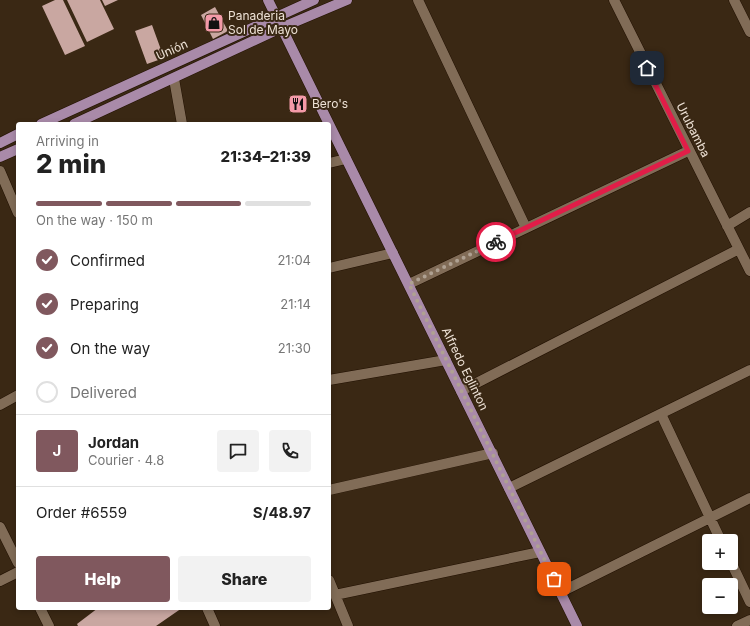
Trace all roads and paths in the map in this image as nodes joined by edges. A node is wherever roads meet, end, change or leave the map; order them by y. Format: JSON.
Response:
{"nodes":[{"id":1,"x":268,"y":0,"type":"edge"},
{"id":2,"x":314,"y":0,"type":"edge"},
{"id":3,"x":347,"y":0,"type":"edge"},
{"id":4,"x":418,"y":0,"type":"edge"},
{"id":5,"x":614,"y":0,"type":"edge"},
{"id":6,"x":734,"y":0,"type":"edge"},
{"id":7,"x":277,"y":16,"type":"junction"},
{"id":8,"x":283,"y":27,"type":"junction"},
{"id":9,"x":750,"y":30,"type":"edge"},
{"id":10,"x":174,"y":78,"type":"junction"},
{"id":11,"x":45,"y":122,"type":"edge"},
{"id":12,"x":78,"y":122,"type":"edge"},
{"id":13,"x":182,"y":122,"type":"edge"},
{"id":14,"x":328,"y":122,"type":"edge"},
{"id":15,"x":331,"y":128,"type":"edge"},
{"id":16,"x":16,"y":135,"type":"edge"},
{"id":17,"x":0,"y":143,"type":"edge"},
{"id":18,"x":16,"y":150,"type":"edge"},
{"id":19,"x":688,"y":151,"type":"junction"},
{"id":20,"x":0,"y":157,"type":"edge"},
{"id":21,"x":346,"y":159,"type":"junction"},
{"id":22,"x":331,"y":163,"type":"edge"},
{"id":23,"x":0,"y":171,"type":"edge"},
{"id":24,"x":16,"y":208,"type":"edge"},
{"id":25,"x":750,"y":212,"type":"edge"},
{"id":26,"x":727,"y":226,"type":"junction"},
{"id":27,"x":526,"y":228,"type":"junction"},
{"id":28,"x":739,"y":249,"type":"junction"},
{"id":29,"x":393,"y":253,"type":"junction"},
{"id":30,"x":331,"y":268,"type":"edge"},
{"id":31,"x":750,"y":271,"type":"edge"},
{"id":32,"x":409,"y":284,"type":"junction"},
{"id":33,"x":446,"y":360,"type":"junction"},
{"id":34,"x":750,"y":370,"type":"edge"},
{"id":35,"x":331,"y":380,"type":"edge"},
{"id":36,"x":461,"y":391,"type":"junction"},
{"id":37,"x":16,"y":396,"type":"edge"},
{"id":38,"x":0,"y":405,"type":"edge"},
{"id":39,"x":661,"y":414,"type":"junction"},
{"id":40,"x":493,"y":453,"type":"junction"},
{"id":41,"x":509,"y":488,"type":"junction"},
{"id":42,"x":331,"y":490,"type":"edge"},
{"id":43,"x":750,"y":498,"type":"edge"},
{"id":44,"x":710,"y":518,"type":"junction"},
{"id":45,"x":0,"y":527,"type":"edge"},
{"id":46,"x":718,"y":534,"type":"edge"},
{"id":47,"x":540,"y":552,"type":"junction"},
{"id":48,"x":16,"y":559,"type":"edge"},
{"id":49,"x":735,"y":570,"type":"edge"},
{"id":50,"x":16,"y":573,"type":"edge"},
{"id":51,"x":0,"y":581,"type":"edge"},
{"id":52,"x":331,"y":586,"type":"edge"},
{"id":53,"x":561,"y":592,"type":"junction"},
{"id":54,"x":334,"y":595,"type":"junction"},
{"id":55,"x":750,"y":602,"type":"edge"},
{"id":56,"x":41,"y":610,"type":"edge"},
{"id":57,"x":208,"y":610,"type":"edge"},
{"id":58,"x":750,"y":620,"type":"edge"},
{"id":59,"x":49,"y":626,"type":"edge"},
{"id":60,"x":215,"y":626,"type":"edge"},
{"id":61,"x":348,"y":626,"type":"edge"},
{"id":62,"x":577,"y":626,"type":"edge"},
{"id":63,"x":737,"y":626,"type":"edge"}],
"edges":[{"from":1,"to":7,"type":"main road","name":"Alfredo Eglinton"},
{"from":2,"to":7,"type":"main road","name":"Unión"},
{"from":3,"to":8,"type":"main road"},
{"from":4,"to":27,"type":"street"},
{"from":5,"to":19,"type":"street","name":"Urubamba"},
{"from":6,"to":9,"type":"street"},
{"from":7,"to":8,"type":"main road","name":"Alfredo Eglinton"},
{"from":7,"to":11,"type":"main road","name":"Unión"},
{"from":8,"to":10,"type":"main road"},
{"from":8,"to":14,"type":"main road","name":"Alfredo Eglinton"},
{"from":10,"to":12,"type":"main road"},
{"from":10,"to":13,"type":"street"},
{"from":15,"to":21,"type":"main road","name":"Alfredo Eglinton"},
{"from":16,"to":17,"type":"main road"},
{"from":18,"to":20,"type":"main road"},
{"from":19,"to":26,"type":"street","name":"Urubamba"},
{"from":19,"to":27,"type":"street"},
{"from":21,"to":22,"type":"street"},
{"from":21,"to":29,"type":"main road","name":"Alfredo Eglinton"},
{"from":23,"to":24,"type":"street"},
{"from":25,"to":26,"type":"street"},
{"from":26,"to":28,"type":"street","name":"Urubamba"},
{"from":27,"to":32,"type":"street"},
{"from":28,"to":31,"type":"street","name":"Urubamba"},
{"from":28,"to":36,"type":"street"},
{"from":29,"to":30,"type":"street"},
{"from":29,"to":32,"type":"main road","name":"Alfredo Eglinton"},
{"from":32,"to":33,"type":"main road","name":"Alfredo Eglinton"},
{"from":33,"to":35,"type":"street"},
{"from":33,"to":36,"type":"main road","name":"Alfredo Eglinton"},
{"from":34,"to":39,"type":"street"},
{"from":36,"to":40,"type":"main road","name":"Alfredo Eglinton"},
{"from":37,"to":38,"type":"street"},
{"from":39,"to":41,"type":"street"},
{"from":39,"to":44,"type":"street"},
{"from":40,"to":41,"type":"main road","name":"Alfredo Eglinton"},
{"from":40,"to":42,"type":"street"},
{"from":41,"to":47,"type":"main road","name":"Alfredo Eglinton"},
{"from":43,"to":44,"type":"street"},
{"from":44,"to":46,"type":"street"},
{"from":44,"to":53,"type":"street"},
{"from":45,"to":48,"type":"street"},
{"from":47,"to":53,"type":"main road","name":"Alfredo Eglinton"},
{"from":47,"to":54,"type":"street"},
{"from":49,"to":55,"type":"street"},
{"from":50,"to":51,"type":"street"},
{"from":52,"to":54,"type":"street"},
{"from":53,"to":62,"type":"main road","name":"Alfredo Eglinton"},
{"from":54,"to":61,"type":"street"},
{"from":56,"to":59,"type":"street"},
{"from":57,"to":60,"type":"street"},
{"from":58,"to":63,"type":"street"}]}
